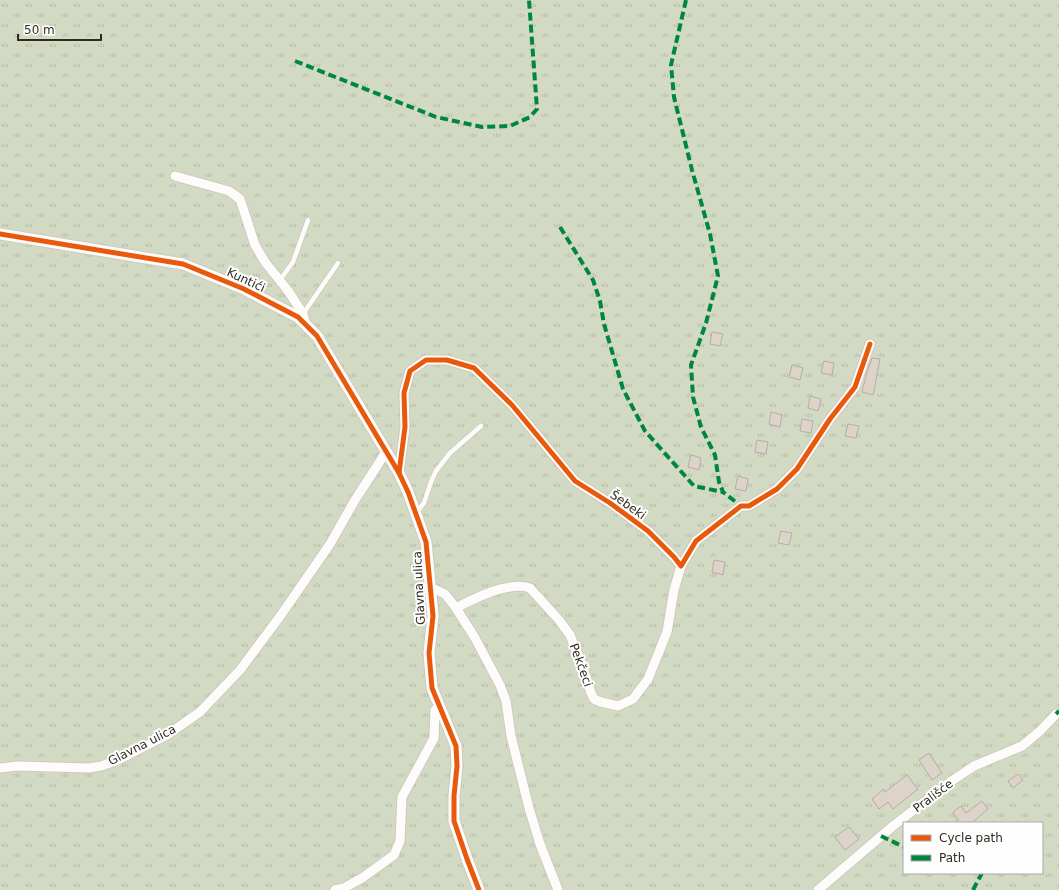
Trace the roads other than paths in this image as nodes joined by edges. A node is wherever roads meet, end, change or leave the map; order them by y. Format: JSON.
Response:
{"nodes":[{"id":1,"x":175,"y":176,"type":"dead end"},
{"id":2,"x":308,"y":220,"type":"dead end"},
{"id":3,"x":0,"y":234,"type":"edge"},
{"id":4,"x":338,"y":264,"type":"dead end"},
{"id":5,"x":280,"y":280,"type":"junction"},
{"id":6,"x":304,"y":320,"type":"junction"},
{"id":7,"x":870,"y":344,"type":"dead end"},
{"id":8,"x":481,"y":426,"type":"dead end"},
{"id":9,"x":386,"y":452,"type":"junction"},
{"id":10,"x":399,"y":473,"type":"junction"},
{"id":11,"x":416,"y":513,"type":"junction"},
{"id":12,"x":681,"y":566,"type":"junction"},
{"id":13,"x":430,"y":587,"type":"junction"},
{"id":14,"x":456,"y":608,"type":"junction"},
{"id":15,"x":439,"y":707,"type":"junction"},
{"id":16,"x":1056,"y":714,"type":"dead end"},
{"id":17,"x":0,"y":768,"type":"edge"},
{"id":18,"x":336,"y":890,"type":"edge"},
{"id":19,"x":479,"y":890,"type":"edge"},
{"id":20,"x":558,"y":890,"type":"edge"},
{"id":21,"x":818,"y":890,"type":"edge"}],
"edges":[{"from":1,"to":5,"type":"street","name":"Kuntići"},
{"from":2,"to":5,"type":"lane"},
{"from":3,"to":6,"type":"street","name":"Kuntići"},
{"from":4,"to":6,"type":"lane"},
{"from":5,"to":6,"type":"street","name":"Kuntići"},
{"from":6,"to":9,"type":"street","name":"Kuntići"},
{"from":7,"to":12,"type":"street"},
{"from":8,"to":11,"type":"lane"},
{"from":9,"to":10,"type":"street","name":"Kuntići"},
{"from":9,"to":17,"type":"street","name":"Glavna ulica"},
{"from":10,"to":11,"type":"street","name":"Glavna ulica"},
{"from":10,"to":12,"type":"street","name":"Šebeki"},
{"from":11,"to":13,"type":"street","name":"Glavna ulica"},
{"from":12,"to":14,"type":"street","name":"Pekčeci"},
{"from":13,"to":14,"type":"street"},
{"from":13,"to":15,"type":"street","name":"Glavna ulica"},
{"from":14,"to":20,"type":"street"},
{"from":15,"to":18,"type":"street"},
{"from":15,"to":19,"type":"street","name":"Glavna ulica"},
{"from":16,"to":21,"type":"street","name":"Prališće"}]}
